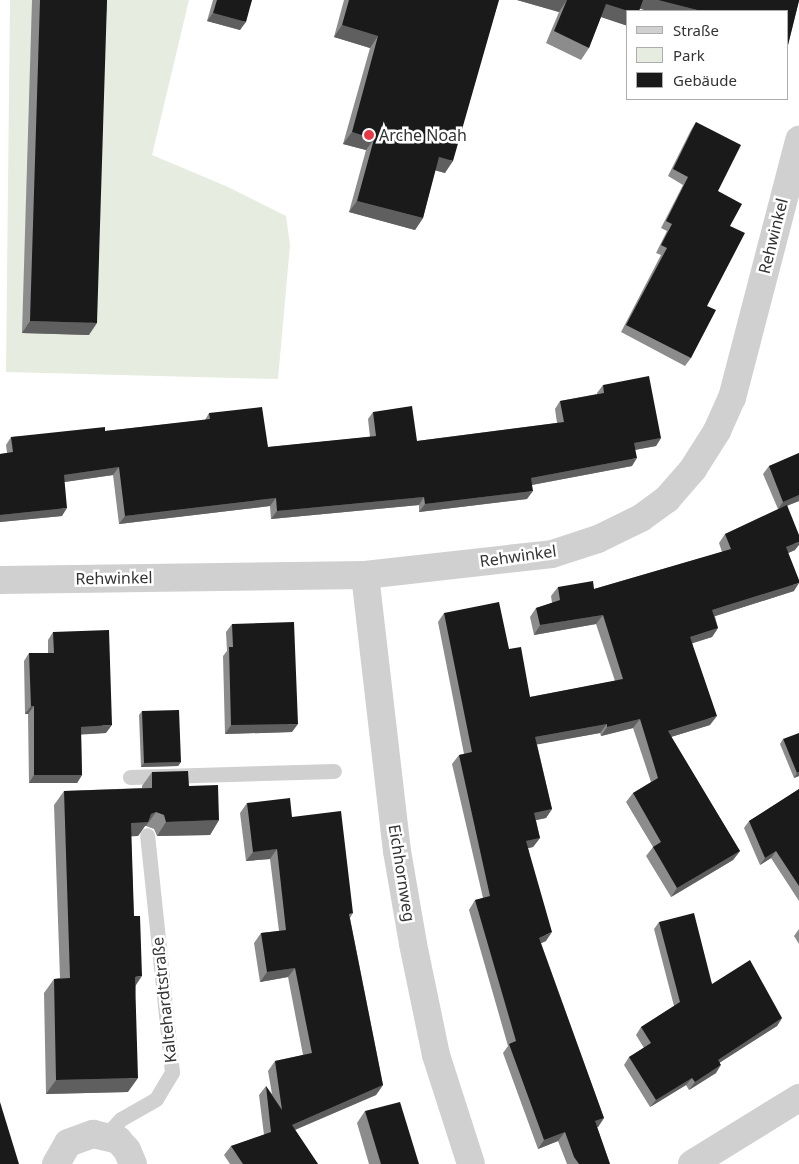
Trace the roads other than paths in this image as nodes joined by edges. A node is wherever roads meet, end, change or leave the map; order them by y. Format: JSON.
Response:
{"nodes":[{"id":1,"x":799,"y":140,"type":"edge"},
{"id":2,"x":365,"y":575,"type":"junction"},
{"id":3,"x":0,"y":580,"type":"edge"},
{"id":4,"x":334,"y":771,"type":"dead end"},
{"id":5,"x":130,"y":777,"type":"dead end"},
{"id":6,"x":147,"y":835,"type":"edge"},
{"id":7,"x":799,"y":1098,"type":"edge"},
{"id":8,"x":106,"y":1135,"type":"junction"},
{"id":9,"x":726,"y":1155,"type":"edge"},
{"id":10,"x":56,"y":1164,"type":"edge"},
{"id":11,"x":134,"y":1164,"type":"edge"},
{"id":12,"x":471,"y":1164,"type":"edge"},
{"id":13,"x":692,"y":1164,"type":"edge"}],
"edges":[{"from":1,"to":2,"type":"street","name":"Rehwinkel"},
{"from":2,"to":3,"type":"street","name":"Rehwinkel"},
{"from":2,"to":12,"type":"street","name":"Eichhornweg"},
{"from":4,"to":5,"type":"lane"},
{"from":6,"to":8,"type":"lane","name":"Kaltehardtstraße"},
{"from":7,"to":9,"type":"street"},
{"from":8,"to":10,"type":"street"},
{"from":8,"to":11,"type":"street"},
{"from":9,"to":13,"type":"street"}]}
